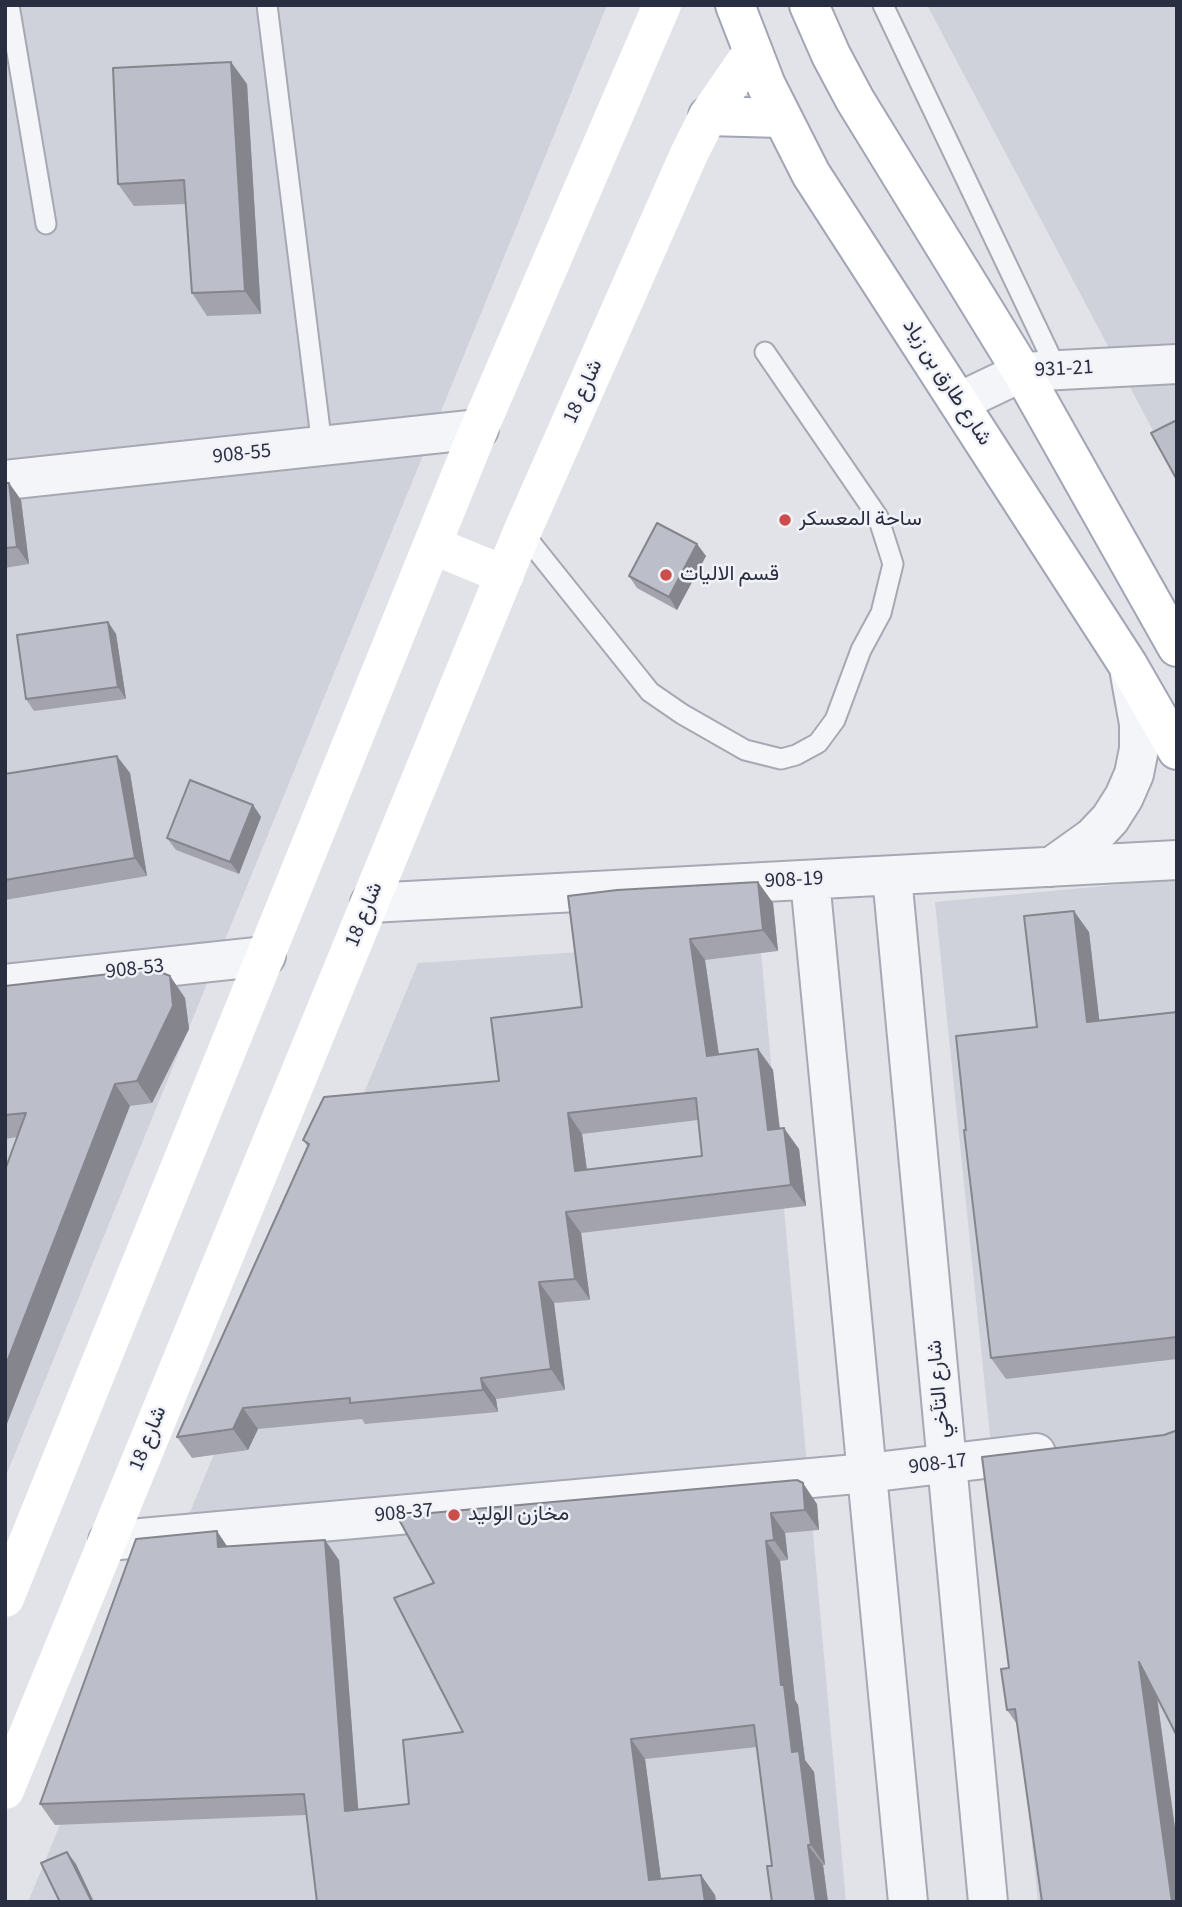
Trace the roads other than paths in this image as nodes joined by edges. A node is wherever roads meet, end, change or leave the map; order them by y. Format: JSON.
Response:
{"nodes":[{"id":1,"x":9,"y":5,"type":"edge"},
{"id":2,"x":267,"y":5,"type":"edge"},
{"id":3,"x":662,"y":5,"type":"edge"},
{"id":4,"x":735,"y":5,"type":"edge"},
{"id":5,"x":810,"y":5,"type":"edge"},
{"id":6,"x":883,"y":5,"type":"edge"},
{"id":7,"x":751,"y":52,"type":"junction"},
{"id":8,"x":708,"y":116,"type":"junction"},
{"id":9,"x":781,"y":118,"type":"junction"},
{"id":10,"x":46,"y":224,"type":"dead end"},
{"id":11,"x":765,"y":352,"type":"dead end"},
{"id":12,"x":1177,"y":364,"type":"edge"},
{"id":13,"x":1040,"y":371,"type":"junction"},
{"id":14,"x":959,"y":402,"type":"junction"},
{"id":15,"x":479,"y":429,"type":"junction"},
{"id":16,"x":322,"y":446,"type":"junction"},
{"id":17,"x":5,"y":481,"type":"edge"},
{"id":18,"x":522,"y":532,"type":"junction"},
{"id":19,"x":432,"y":545,"type":"junction"},
{"id":20,"x":505,"y":575,"type":"junction"},
{"id":21,"x":1177,"y":647,"type":"edge"},
{"id":22,"x":1128,"y":665,"type":"junction"},
{"id":23,"x":1177,"y":750,"type":"edge"},
{"id":24,"x":1177,"y":860,"type":"edge"},
{"id":25,"x":1051,"y":867,"type":"junction"},
{"id":26,"x":892,"y":876,"type":"junction"},
{"id":27,"x":810,"y":880,"type":"junction"},
{"id":28,"x":370,"y":903,"type":"junction"},
{"id":29,"x":266,"y":956,"type":"junction"},
{"id":30,"x":5,"y":984,"type":"edge"},
{"id":31,"x":1069,"y":1449,"type":"edge"},
{"id":32,"x":947,"y":1465,"type":"junction"},
{"id":33,"x":867,"y":1473,"type":"junction"},
{"id":34,"x":108,"y":1541,"type":"junction"},
{"id":35,"x":13,"y":1559,"type":"edge"},
{"id":36,"x":5,"y":1598,"type":"edge"},
{"id":37,"x":5,"y":1790,"type":"edge"},
{"id":38,"x":908,"y":1902,"type":"edge"},
{"id":39,"x":988,"y":1902,"type":"edge"}],
"edges":[{"from":1,"to":10,"type":"lane"},
{"from":2,"to":16,"type":"lane"},
{"from":3,"to":15,"type":"street"},
{"from":4,"to":7,"type":"street","name":"شارع طارق بن زياد"},
{"from":5,"to":13,"type":"street"},
{"from":6,"to":13,"type":"lane"},
{"from":7,"to":8,"type":"street","name":"شارع 18"},
{"from":7,"to":9,"type":"street","name":"شارع طارق بن زياد"},
{"from":8,"to":9,"type":"street"},
{"from":8,"to":18,"type":"street","name":"شارع 18"},
{"from":9,"to":14,"type":"street","name":"شارع طارق بن زياد"},
{"from":11,"to":18,"type":"lane"},
{"from":12,"to":13,"type":"street","name":"931-21"},
{"from":13,"to":14,"type":"street","name":"931-21"},
{"from":13,"to":21,"type":"street"},
{"from":14,"to":22,"type":"street","name":"شارع طارق بن زياد"},
{"from":15,"to":16,"type":"street","name":"908-55"},
{"from":15,"to":19,"type":"street"},
{"from":16,"to":17,"type":"street","name":"908-55"},
{"from":18,"to":20,"type":"street","name":"شارع 18"},
{"from":19,"to":20,"type":"street"},
{"from":19,"to":29,"type":"street"},
{"from":20,"to":28,"type":"street","name":"شارع 18"},
{"from":22,"to":23,"type":"street","name":"شارع طارق بن زياد"},
{"from":22,"to":25,"type":"street"},
{"from":24,"to":25,"type":"street","name":"908-19"},
{"from":25,"to":26,"type":"street","name":"908-19"},
{"from":26,"to":27,"type":"street","name":"908-19"},
{"from":26,"to":32,"type":"street","name":"شارع التآخي"},
{"from":27,"to":28,"type":"street","name":"908-19"},
{"from":27,"to":33,"type":"street"},
{"from":28,"to":34,"type":"street","name":"شارع 18"},
{"from":29,"to":30,"type":"street","name":"908-53"},
{"from":29,"to":35,"type":"street"},
{"from":31,"to":32,"type":"street","name":"908-17"},
{"from":32,"to":33,"type":"street","name":"908-17"},
{"from":32,"to":39,"type":"street","name":"شارع التآخي"},
{"from":33,"to":34,"type":"street","name":"908-37"},
{"from":33,"to":38,"type":"street"},
{"from":34,"to":37,"type":"street","name":"شارع 18"},
{"from":35,"to":36,"type":"street"}]}
